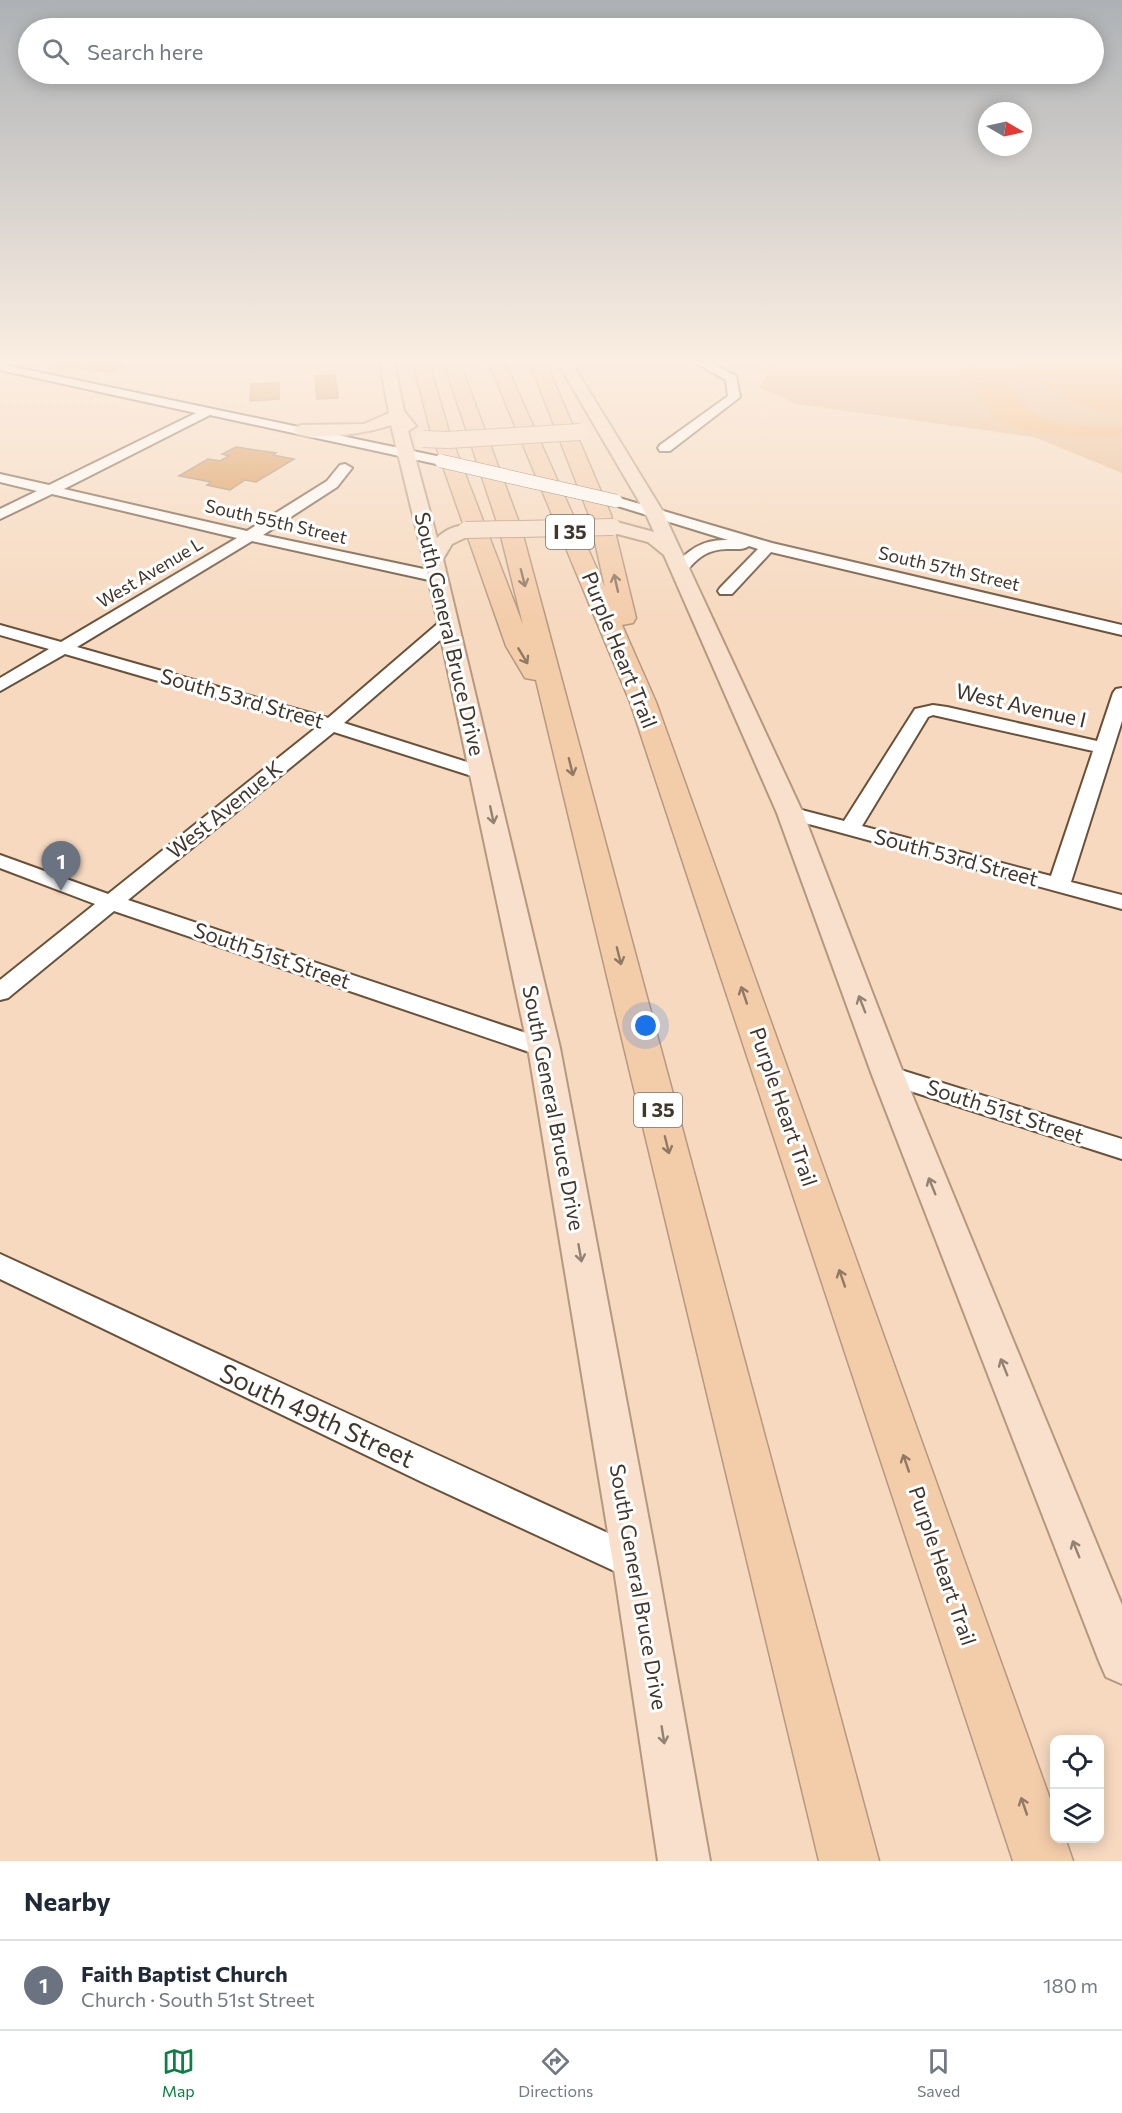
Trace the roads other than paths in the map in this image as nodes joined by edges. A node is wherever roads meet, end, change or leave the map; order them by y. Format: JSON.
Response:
{"nodes":[{"id":1,"x":131,"y":450,"type":"edge"},
{"id":2,"x":415,"y":450,"type":"edge"},
{"id":3,"x":422,"y":450,"type":"edge"},
{"id":4,"x":447,"y":450,"type":"edge"},
{"id":5,"x":483,"y":450,"type":"edge"},
{"id":6,"x":534,"y":450,"type":"edge"},
{"id":7,"x":573,"y":450,"type":"edge"},
{"id":8,"x":608,"y":450,"type":"edge"},
{"id":9,"x":345,"y":468,"type":"dead end"},
{"id":10,"x":0,"y":478,"type":"edge"},
{"id":11,"x":50,"y":490,"type":"junction"},
{"id":12,"x":653,"y":510,"type":"junction"},
{"id":13,"x":0,"y":515,"type":"edge"},
{"id":14,"x":248,"y":537,"type":"junction"},
{"id":15,"x":768,"y":547,"type":"junction"},
{"id":16,"x":677,"y":562,"type":"junction"},
{"id":17,"x":435,"y":568,"type":"junction"},
{"id":18,"x":726,"y":591,"type":"dead end"},
{"id":19,"x":447,"y":624,"type":"junction"},
{"id":20,"x":0,"y":630,"type":"edge"},
{"id":21,"x":1122,"y":630,"type":"edge"},
{"id":22,"x":63,"y":648,"type":"junction"},
{"id":23,"x":0,"y":686,"type":"edge"},
{"id":24,"x":1122,"y":693,"type":"edge"},
{"id":25,"x":643,"y":702,"type":"junction"},
{"id":26,"x":557,"y":712,"type":"junction"},
{"id":27,"x":331,"y":725,"type":"junction"},
{"id":28,"x":1104,"y":748,"type":"junction"},
{"id":29,"x":482,"y":773,"type":"junction"},
{"id":30,"x":790,"y":813,"type":"junction"},
{"id":31,"x":849,"y":830,"type":"junction"},
{"id":32,"x":0,"y":861,"type":"edge"},
{"id":33,"x":1059,"y":885,"type":"junction"},
{"id":34,"x":110,"y":902,"type":"junction"},
{"id":35,"x":1122,"y":902,"type":"edge"},
{"id":36,"x":0,"y":992,"type":"edge"},
{"id":37,"x":544,"y":1048,"type":"junction"},
{"id":38,"x":888,"y":1075,"type":"junction"},
{"id":39,"x":1122,"y":1149,"type":"edge"},
{"id":40,"x":0,"y":1266,"type":"edge"},
{"id":41,"x":635,"y":1563,"type":"junction"},
{"id":42,"x":1107,"y":1592,"type":"edge"},
{"id":43,"x":1122,"y":1661,"type":"edge"},
{"id":44,"x":684,"y":1861,"type":"edge"},
{"id":45,"x":849,"y":1861,"type":"edge"},
{"id":46,"x":1043,"y":1861,"type":"edge"}],
"edges":[{"from":1,"to":11,"type":"street"},
{"from":2,"to":17,"type":"main road","name":"South General Bruce Drive"},
{"from":3,"to":12,"type":"street","name":"South 57th Street","bridge":true},
{"from":4,"to":26,"type":"highway","one_way":true},
{"from":5,"to":26,"type":"highway","number":"I 35","one_way":true},
{"from":6,"to":25,"type":"highway","name":"Purple Heart Trail","number":"I 35"},
{"from":25,"to":7,"type":"highway","one_way":true},
{"from":8,"to":12,"type":"main road"},
{"from":9,"to":14,"type":"street","name":"West Avenue L"},
{"from":10,"to":11,"type":"street","name":"South 55th Street"},
{"from":11,"to":13,"type":"street"},
{"from":11,"to":14,"type":"street","name":"South 55th Street"},
{"from":12,"to":15,"type":"street","name":"South 57th Street"},
{"from":12,"to":16,"type":"main road"},
{"from":14,"to":17,"type":"street","name":"South 55th Street"},
{"from":14,"to":22,"type":"street","name":"West Avenue L"},
{"from":15,"to":16,"type":"street","name":"South 57th Street"},
{"from":15,"to":18,"type":"street"},
{"from":15,"to":21,"type":"street","name":"South 57th Street"},
{"from":16,"to":17,"type":"main road","bridge":true},
{"from":16,"to":30,"type":"main road"},
{"from":17,"to":19,"type":"main road","name":"South General Bruce Drive"},
{"from":19,"to":27,"type":"street","name":"West Avenue K"},
{"from":19,"to":29,"type":"main road","name":"South General Bruce Drive"},
{"from":20,"to":22,"type":"street","name":"South 53rd Street"},
{"from":22,"to":23,"type":"street","name":"West Avenue L"},
{"from":22,"to":27,"type":"street","name":"South 53rd Street"},
{"from":24,"to":28,"type":"street"},
{"from":46,"to":25,"type":"highway","name":"Purple Heart Trail","number":"I 35","one_way":true},
{"from":26,"to":45,"type":"highway","number":"I 35","one_way":true},
{"from":27,"to":29,"type":"street","name":"South 53rd Street"},
{"from":27,"to":34,"type":"street","name":"West Avenue K"},
{"from":28,"to":31,"type":"street","name":"West Avenue I"},
{"from":28,"to":33,"type":"street"},
{"from":29,"to":37,"type":"main road","name":"South General Bruce Drive","one_way":true},
{"from":30,"to":31,"type":"street","name":"South 53rd Street"},
{"from":38,"to":30,"type":"main road","one_way":true},
{"from":31,"to":33,"type":"street","name":"South 53rd Street"},
{"from":32,"to":34,"type":"street","name":"South 51st Street"},
{"from":33,"to":35,"type":"street","name":"South 53rd Street"},
{"from":34,"to":36,"type":"street","name":"West Avenue K"},
{"from":34,"to":37,"type":"street","name":"South 51st Street"},
{"from":37,"to":41,"type":"main road","name":"South General Bruce Drive","one_way":true},
{"from":38,"to":39,"type":"street","name":"South 51st Street"},
{"from":42,"to":38,"type":"main road","one_way":true},
{"from":40,"to":41,"type":"street","name":"South 49th Street"},
{"from":41,"to":44,"type":"main road","name":"South General Bruce Drive","one_way":true},
{"from":42,"to":43,"type":"main road"}]}
